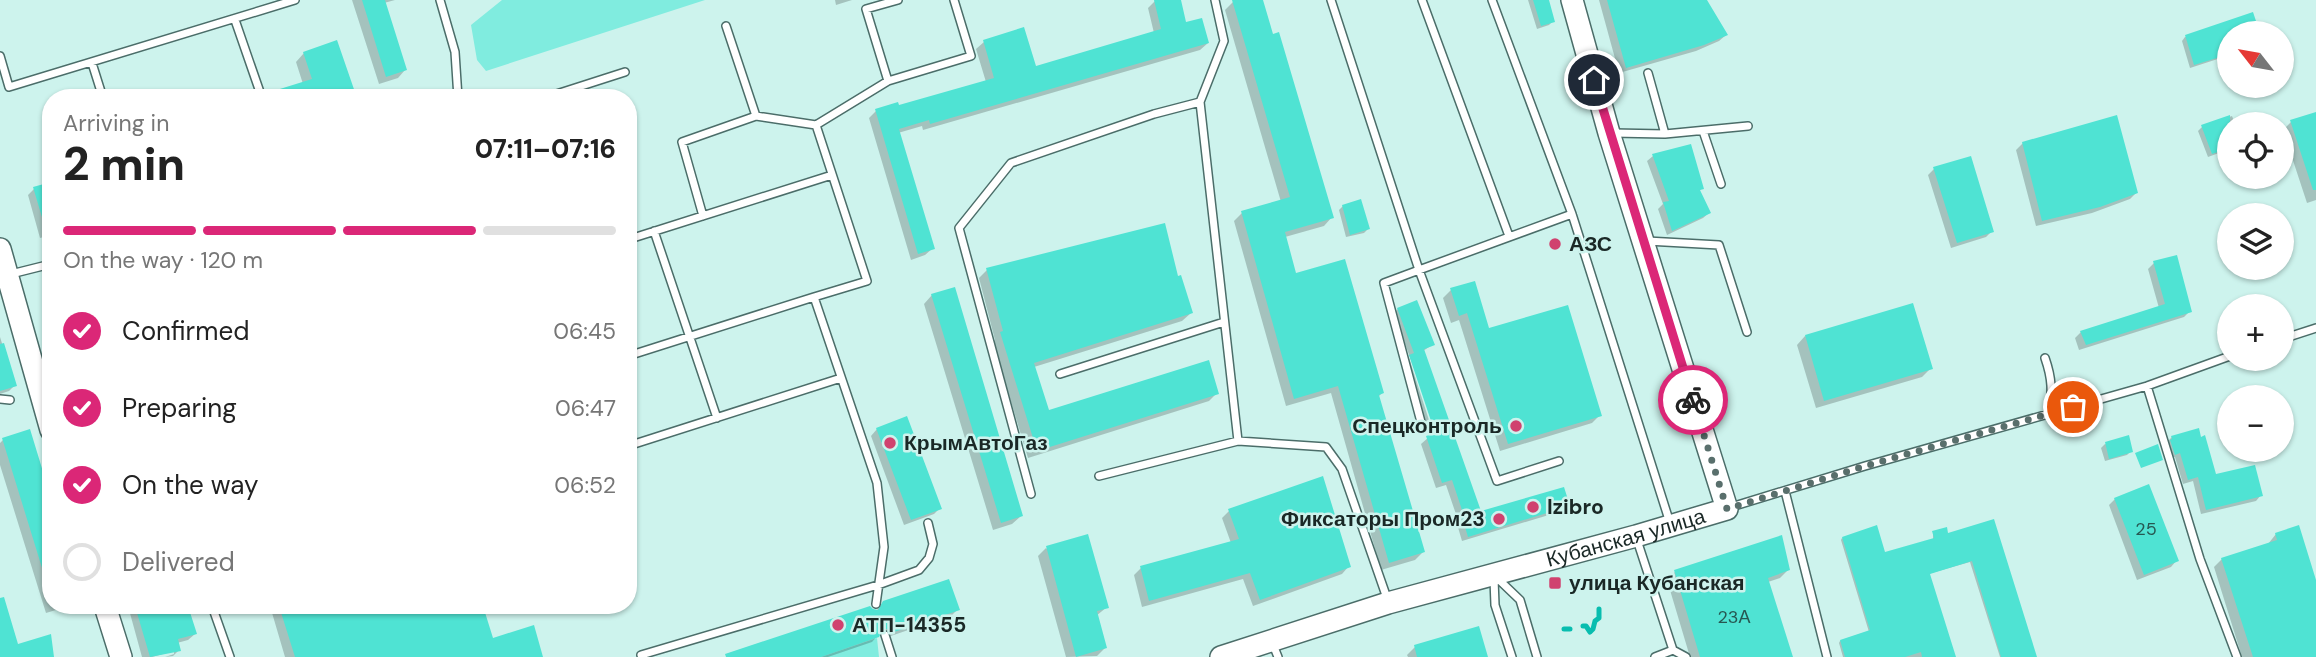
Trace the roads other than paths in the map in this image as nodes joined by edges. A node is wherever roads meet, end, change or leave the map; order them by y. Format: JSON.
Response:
{"nodes":[{"id":1,"x":295,"y":0,"type":"edge"},
{"id":2,"x":440,"y":0,"type":"edge"},
{"id":3,"x":898,"y":0,"type":"edge"},
{"id":4,"x":954,"y":0,"type":"edge"},
{"id":5,"x":1215,"y":0,"type":"edge"},
{"id":6,"x":1331,"y":0,"type":"edge"},
{"id":7,"x":1422,"y":0,"type":"edge"},
{"id":8,"x":1492,"y":0,"type":"edge"},
{"id":9,"x":1572,"y":0,"type":"edge"},
{"id":10,"x":235,"y":20,"type":"junction"},
{"id":11,"x":726,"y":26,"type":"dead end"},
{"id":12,"x":0,"y":56,"type":"edge"},
{"id":13,"x":92,"y":63,"type":"junction"},
{"id":14,"x":625,"y":72,"type":"dead end"},
{"id":15,"x":1648,"y":73,"type":"dead end"},
{"id":16,"x":888,"y":82,"type":"junction"},
{"id":17,"x":100,"y":89,"type":"edge"},
{"id":18,"x":259,"y":89,"type":"edge"},
{"id":19,"x":457,"y":89,"type":"edge"},
{"id":20,"x":572,"y":89,"type":"edge"},
{"id":21,"x":1200,"y":102,"type":"junction"},
{"id":22,"x":756,"y":116,"type":"junction"},
{"id":23,"x":816,"y":125,"type":"junction"},
{"id":24,"x":1748,"y":126,"type":"dead end"},
{"id":25,"x":1703,"y":131,"type":"junction"},
{"id":26,"x":1609,"y":133,"type":"junction"},
{"id":27,"x":1665,"y":134,"type":"junction"},
{"id":28,"x":832,"y":175,"type":"junction"},
{"id":29,"x":1720,"y":184,"type":"dead end"},
{"id":30,"x":1572,"y":214,"type":"junction"},
{"id":31,"x":703,"y":216,"type":"junction"},
{"id":32,"x":654,"y":231,"type":"junction"},
{"id":33,"x":1509,"y":236,"type":"junction"},
{"id":34,"x":637,"y":237,"type":"edge"},
{"id":35,"x":1643,"y":241,"type":"junction"},
{"id":36,"x":0,"y":249,"type":"edge"},
{"id":37,"x":42,"y":266,"type":"edge"},
{"id":38,"x":1419,"y":270,"type":"junction"},
{"id":39,"x":7,"y":275,"type":"junction"},
{"id":40,"x":814,"y":298,"type":"junction"},
{"id":41,"x":1224,"y":322,"type":"junction"},
{"id":42,"x":2316,"y":328,"type":"edge"},
{"id":43,"x":1747,"y":332,"type":"dead end"},
{"id":44,"x":2294,"y":335,"type":"edge"},
{"id":45,"x":637,"y":353,"type":"edge"},
{"id":46,"x":2045,"y":358,"type":"dead end"},
{"id":47,"x":2217,"y":361,"type":"edge"},
{"id":48,"x":1060,"y":374,"type":"dead end"},
{"id":49,"x":841,"y":379,"type":"junction"},
{"id":50,"x":42,"y":385,"type":"edge"},
{"id":51,"x":2147,"y":386,"type":"junction"},
{"id":52,"x":0,"y":399,"type":"edge"},
{"id":53,"x":10,"y":400,"type":"dead end"},
{"id":54,"x":2048,"y":413,"type":"junction"},
{"id":55,"x":717,"y":418,"type":"junction"},
{"id":56,"x":1421,"y":422,"type":"dead end"},
{"id":57,"x":1238,"y":441,"type":"junction"},
{"id":58,"x":637,"y":443,"type":"edge"},
{"id":59,"x":1559,"y":461,"type":"dead end"},
{"id":60,"x":1100,"y":476,"type":"dead end"},
{"id":61,"x":1785,"y":491,"type":"junction"},
{"id":62,"x":1031,"y":494,"type":"dead end"},
{"id":63,"x":1727,"y":509,"type":"junction"},
{"id":64,"x":928,"y":523,"type":"dead end"},
{"id":65,"x":1671,"y":524,"type":"junction"},
{"id":66,"x":1636,"y":536,"type":"junction"},
{"id":67,"x":1493,"y":575,"type":"junction"},
{"id":68,"x":878,"y":585,"type":"junction"},
{"id":69,"x":1388,"y":603,"type":"junction"},
{"id":70,"x":876,"y":604,"type":"dead end"},
{"id":71,"x":108,"y":614,"type":"edge"},
{"id":72,"x":215,"y":614,"type":"edge"},
{"id":73,"x":885,"y":635,"type":"dead end"},
{"id":74,"x":1275,"y":649,"type":"edge"},
{"id":75,"x":1673,"y":650,"type":"junction"},
{"id":76,"x":641,"y":655,"type":"dead end"},
{"id":77,"x":121,"y":657,"type":"edge"},
{"id":78,"x":230,"y":657,"type":"edge"},
{"id":79,"x":892,"y":657,"type":"edge"},
{"id":80,"x":1220,"y":657,"type":"edge"},
{"id":81,"x":1512,"y":657,"type":"edge"},
{"id":82,"x":1537,"y":657,"type":"edge"},
{"id":83,"x":1655,"y":657,"type":"edge"},
{"id":84,"x":1686,"y":657,"type":"edge"},
{"id":85,"x":1826,"y":657,"type":"edge"},
{"id":86,"x":2237,"y":657,"type":"edge"}],
"edges":[{"from":1,"to":10,"type":"lane"},
{"from":2,"to":19,"type":"lane"},
{"from":3,"to":16,"type":"lane"},
{"from":4,"to":16,"type":"lane"},
{"from":5,"to":21,"type":"lane"},
{"from":6,"to":38,"type":"lane"},
{"from":7,"to":33,"type":"lane"},
{"from":8,"to":30,"type":"lane"},
{"from":9,"to":26,"type":"main road"},
{"from":10,"to":13,"type":"lane"},
{"from":10,"to":18,"type":"lane"},
{"from":11,"to":22,"type":"lane"},
{"from":12,"to":13,"type":"lane"},
{"from":13,"to":17,"type":"lane"},
{"from":14,"to":20,"type":"lane"},
{"from":15,"to":27,"type":"lane"},
{"from":16,"to":23,"type":"lane"},
{"from":21,"to":41,"type":"lane"},
{"from":21,"to":62,"type":"lane"},
{"from":22,"to":23,"type":"lane"},
{"from":22,"to":31,"type":"lane"},
{"from":23,"to":28,"type":"lane"},
{"from":24,"to":25,"type":"lane"},
{"from":25,"to":27,"type":"lane"},
{"from":25,"to":29,"type":"lane"},
{"from":26,"to":27,"type":"lane"},
{"from":26,"to":35,"type":"main road"},
{"from":28,"to":31,"type":"lane"},
{"from":28,"to":40,"type":"lane"},
{"from":30,"to":33,"type":"lane"},
{"from":30,"to":65,"type":"lane"},
{"from":31,"to":32,"type":"lane"},
{"from":32,"to":34,"type":"lane"},
{"from":32,"to":55,"type":"lane"},
{"from":33,"to":38,"type":"lane"},
{"from":35,"to":43,"type":"lane"},
{"from":35,"to":63,"type":"main road"},
{"from":36,"to":39,"type":"main road"},
{"from":37,"to":39,"type":"lane"},
{"from":38,"to":56,"type":"lane"},
{"from":38,"to":59,"type":"lane"},
{"from":39,"to":50,"type":"main road"},
{"from":40,"to":45,"type":"lane"},
{"from":40,"to":49,"type":"lane"},
{"from":41,"to":48,"type":"lane"},
{"from":41,"to":57,"type":"lane"},
{"from":42,"to":44,"type":"lane"},
{"from":46,"to":54,"type":"lane"},
{"from":47,"to":51,"type":"lane","name":"Кубанская улица"},
{"from":49,"to":55,"type":"lane"},
{"from":49,"to":68,"type":"lane"},
{"from":51,"to":54,"type":"lane","name":"Кубанская улица"},
{"from":51,"to":86,"type":"lane"},
{"from":52,"to":53,"type":"lane"},
{"from":54,"to":61,"type":"lane","name":"Кубанская улица"},
{"from":55,"to":58,"type":"lane"},
{"from":57,"to":60,"type":"lane"},
{"from":57,"to":69,"type":"lane"},
{"from":61,"to":63,"type":"lane","name":"Кубанская улица"},
{"from":61,"to":85,"type":"lane"},
{"from":63,"to":65,"type":"main road","name":"Кубанская улица"},
{"from":64,"to":68,"type":"lane"},
{"from":65,"to":66,"type":"main road","name":"Кубанская улица"},
{"from":66,"to":67,"type":"main road","name":"Кубанская улица"},
{"from":66,"to":75,"type":"lane"},
{"from":67,"to":69,"type":"main road","name":"Кубанская улица"},
{"from":67,"to":81,"type":"lane"},
{"from":67,"to":82,"type":"lane"},
{"from":68,"to":70,"type":"lane"},
{"from":68,"to":76,"type":"lane"},
{"from":69,"to":74,"type":"main road","name":"Кубанская улица"},
{"from":71,"to":77,"type":"main road"},
{"from":72,"to":78,"type":"lane"},
{"from":73,"to":79,"type":"lane"},
{"from":74,"to":80,"type":"main road","name":"Кубанская улица"},
{"from":75,"to":83,"type":"lane"},
{"from":75,"to":84,"type":"lane"}]}
